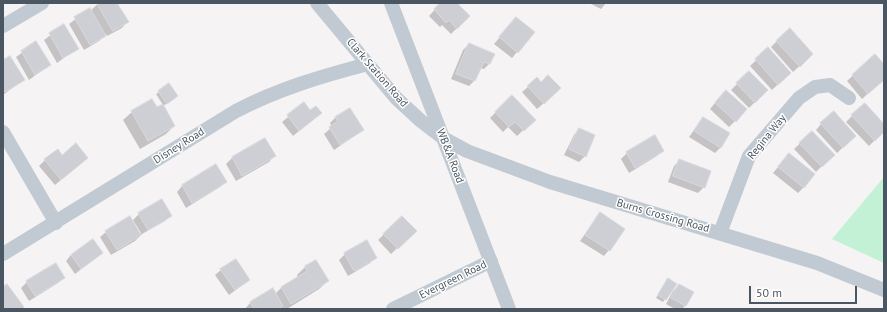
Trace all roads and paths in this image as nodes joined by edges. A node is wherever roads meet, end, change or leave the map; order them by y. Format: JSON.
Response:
{"nodes":[{"id":1,"x":42,"y":3,"type":"edge"},
{"id":2,"x":317,"y":3,"type":"edge"},
{"id":3,"x":394,"y":5,"type":"edge"},
{"id":4,"x":3,"y":26,"type":"edge"},
{"id":5,"x":368,"y":64,"type":"junction"},
{"id":6,"x":848,"y":98,"type":"dead end"},
{"id":7,"x":3,"y":132,"type":"edge"},
{"id":8,"x":443,"y":138,"type":"junction"},
{"id":9,"x":56,"y":223,"type":"junction"},
{"id":10,"x":720,"y":233,"type":"junction"},
{"id":11,"x":3,"y":254,"type":"edge"},
{"id":12,"x":491,"y":261,"type":"junction"},
{"id":13,"x":884,"y":290,"type":"edge"},
{"id":14,"x":393,"y":309,"type":"edge"},
{"id":15,"x":509,"y":309,"type":"edge"}],
"edges":[{"from":1,"to":4,"type":"street"},
{"from":2,"to":5,"type":"street","name":"Clark Station Road"},
{"from":3,"to":8,"type":"street","name":"WB&A Road"},
{"from":5,"to":8,"type":"street","name":"Clark Station Road"},
{"from":5,"to":9,"type":"street","name":"Disney Road"},
{"from":6,"to":10,"type":"street","name":"Regina Way"},
{"from":7,"to":9,"type":"street"},
{"from":8,"to":10,"type":"street","name":"Burns Crossing Road"},
{"from":8,"to":12,"type":"street","name":"WB&A Road"},
{"from":9,"to":11,"type":"street","name":"Disney Road"},
{"from":10,"to":13,"type":"street","name":"Burns Crossing Road"},
{"from":12,"to":14,"type":"street","name":"Evergreen Road"},
{"from":12,"to":15,"type":"street","name":"WB&A Road"}]}
